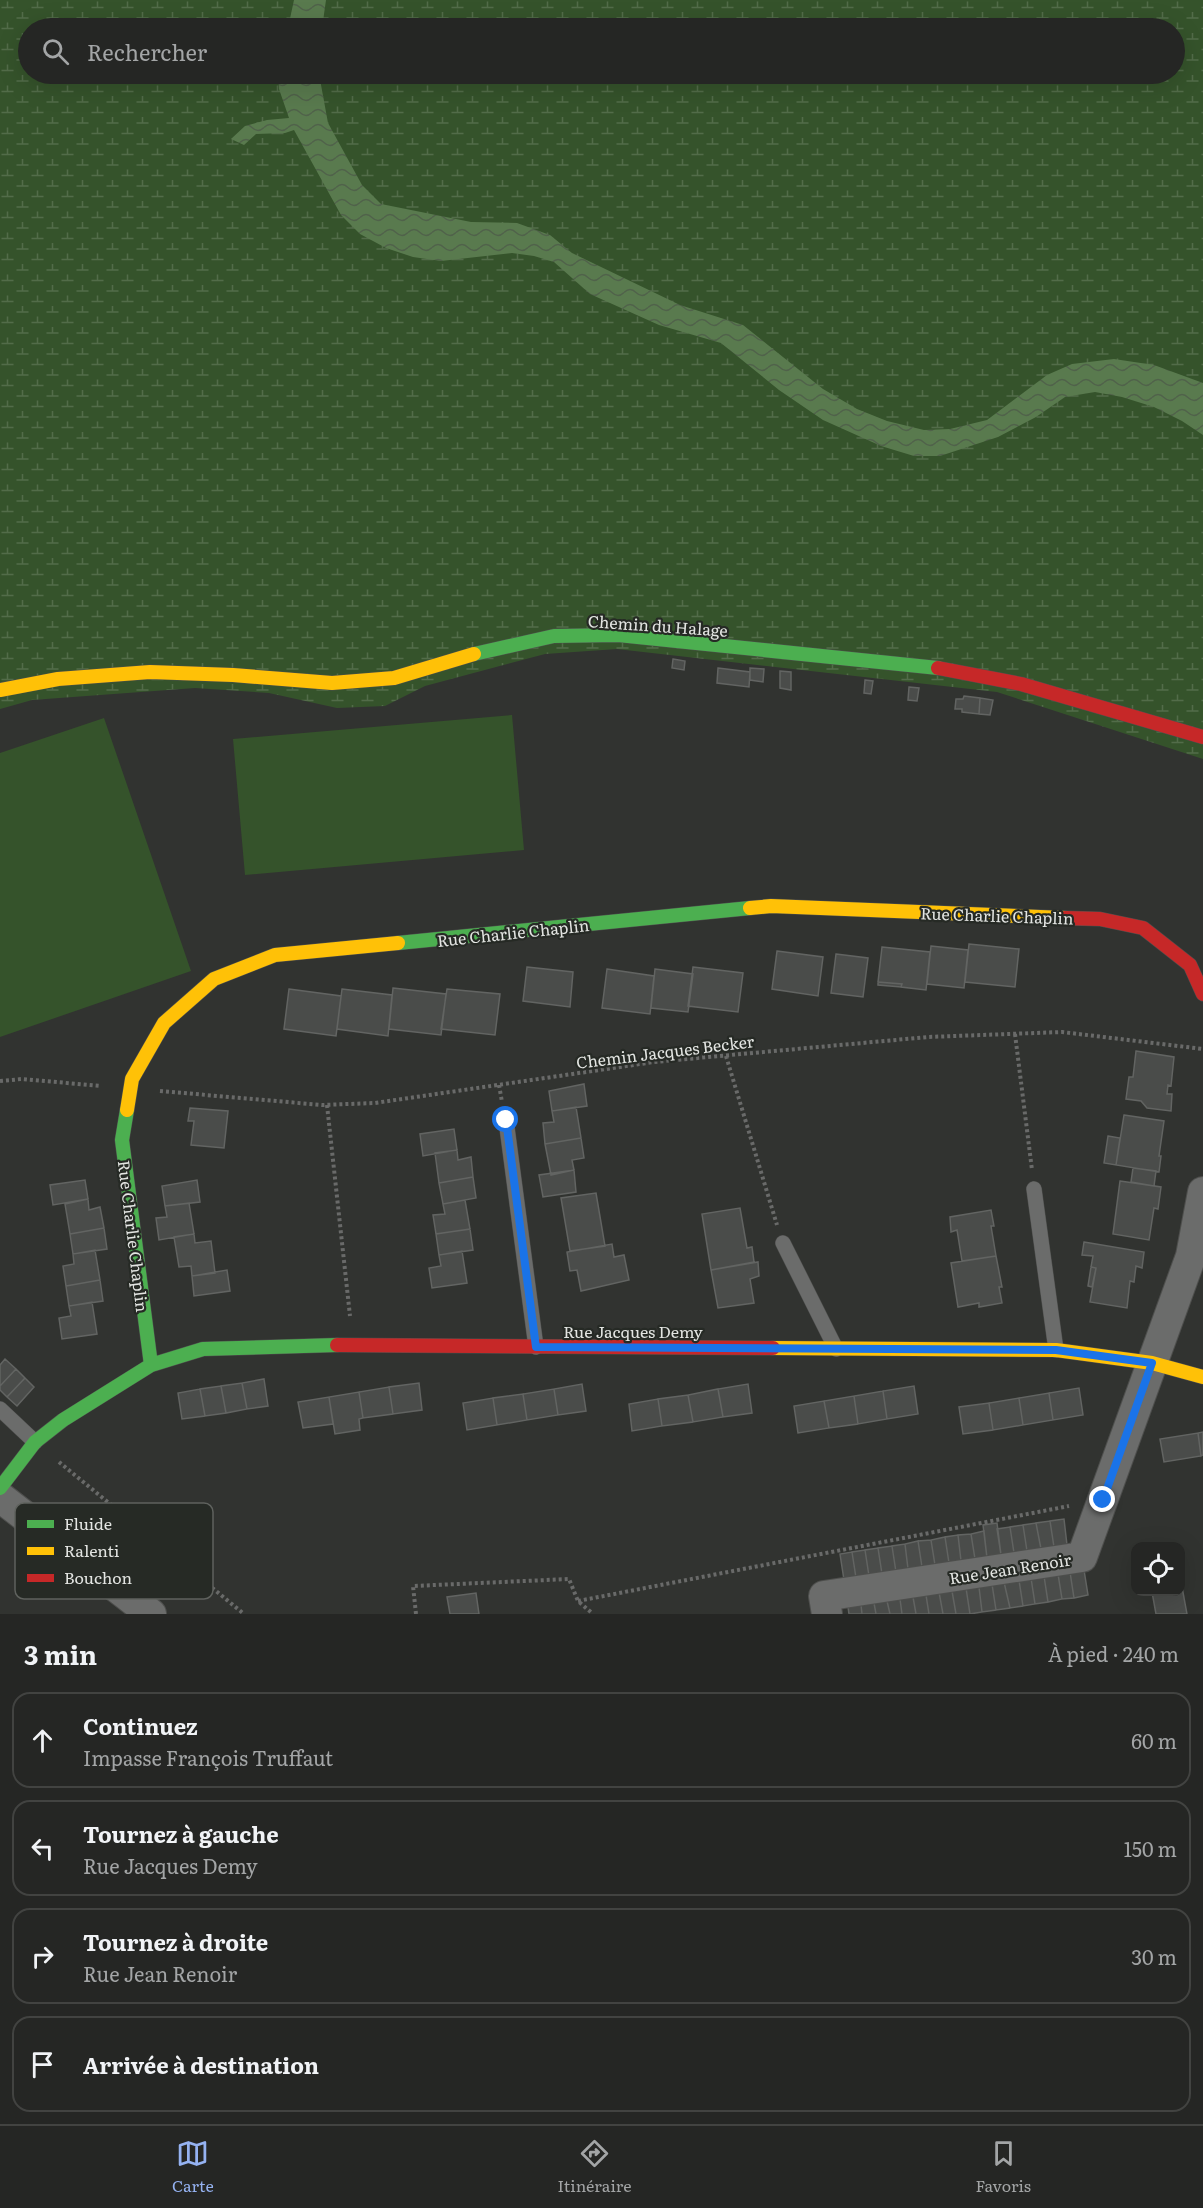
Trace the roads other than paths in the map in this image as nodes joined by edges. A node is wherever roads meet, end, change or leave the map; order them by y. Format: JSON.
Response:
{"nodes":[{"id":1,"x":0,"y":690,"type":"edge"},
{"id":2,"x":1203,"y":737,"type":"edge"},
{"id":3,"x":1196,"y":958,"type":"edge"},
{"id":4,"x":1203,"y":994,"type":"edge"},
{"id":5,"x":506,"y":1120,"type":"dead end"},
{"id":6,"x":1034,"y":1189,"type":"road end"},
{"id":7,"x":1203,"y":1192,"type":"edge"},
{"id":8,"x":783,"y":1243,"type":"road end"},
{"id":9,"x":536,"y":1347,"type":"junction"},
{"id":10,"x":836,"y":1348,"type":"junction"},
{"id":11,"x":1056,"y":1350,"type":"junction"},
{"id":12,"x":1152,"y":1363,"type":"junction"},
{"id":13,"x":151,"y":1365,"type":"junction"},
{"id":14,"x":1203,"y":1377,"type":"edge"},
{"id":15,"x":0,"y":1409,"type":"edge"},
{"id":16,"x":35,"y":1442,"type":"junction"},
{"id":17,"x":0,"y":1488,"type":"edge"},
{"id":18,"x":0,"y":1497,"type":"edge"},
{"id":19,"x":15,"y":1509,"type":"edge"},
{"id":20,"x":132,"y":1599,"type":"edge"},
{"id":21,"x":151,"y":1614,"type":"edge"},
{"id":22,"x":827,"y":1614,"type":"edge"}],
"edges":[{"from":1,"to":2,"type":"street","name":"Chemin du Halage"},
{"from":3,"to":4,"type":"street","name":"Rue Charlie Chaplin"},
{"from":3,"to":13,"type":"street","name":"Rue Charlie Chaplin"},
{"from":5,"to":9,"type":"lane"},
{"from":6,"to":11,"type":"lane"},
{"from":7,"to":12,"type":"street"},
{"from":8,"to":10,"type":"lane"},
{"from":9,"to":10,"type":"street","name":"Rue Jacques Demy"},
{"from":9,"to":13,"type":"street","name":"Rue Jacques Demy"},
{"from":10,"to":11,"type":"street","name":"Rue Jacques Demy"},
{"from":11,"to":12,"type":"street","name":"Rue Jacques Demy"},
{"from":12,"to":14,"type":"street","name":"Rue Jacques Demy"},
{"from":12,"to":22,"type":"street","name":"Rue Jean Renoir"},
{"from":13,"to":16,"type":"street","name":"Rue Jacques Demy"},
{"from":15,"to":16,"type":"lane"},
{"from":16,"to":17,"type":"street","name":"Rue Jacques Demy"},
{"from":18,"to":19,"type":"street"},
{"from":20,"to":21,"type":"street"}]}
